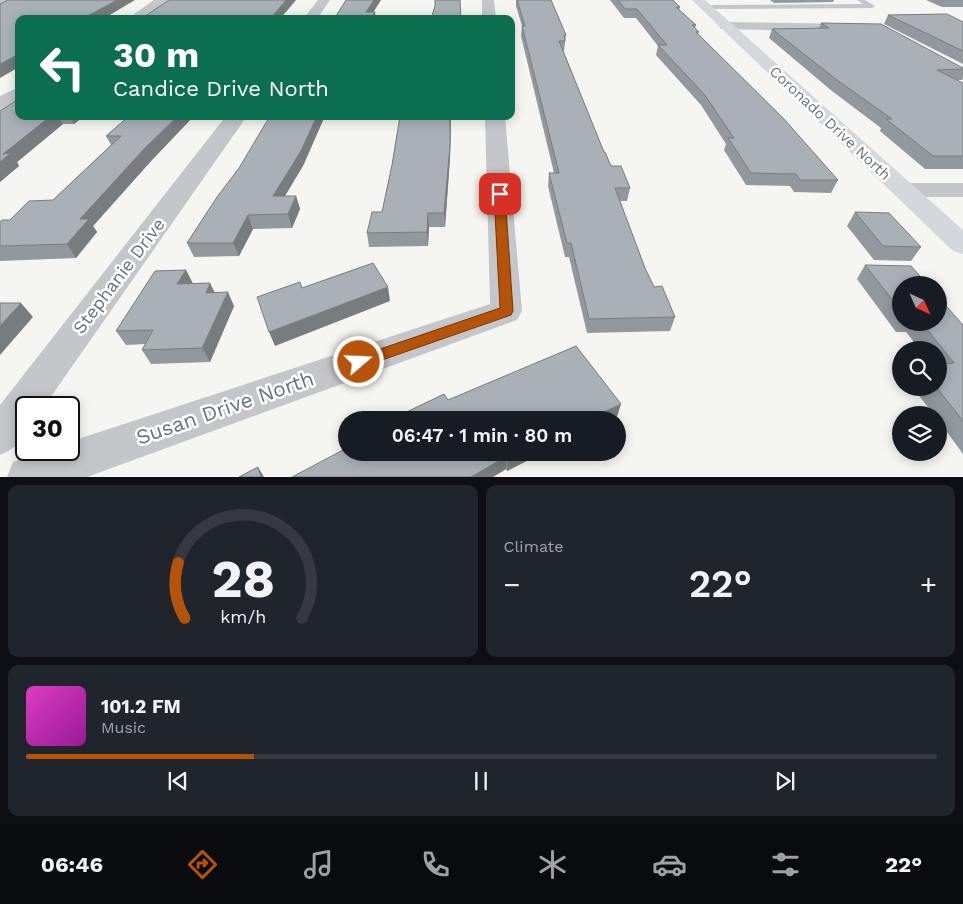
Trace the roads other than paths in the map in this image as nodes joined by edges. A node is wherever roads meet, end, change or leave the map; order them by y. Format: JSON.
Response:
{"nodes":[{"id":1,"x":3,"y":0,"type":"edge"},
{"id":2,"x":163,"y":0,"type":"edge"},
{"id":3,"x":324,"y":0,"type":"edge"},
{"id":4,"x":488,"y":0,"type":"edge"},
{"id":5,"x":860,"y":0,"type":"edge"},
{"id":6,"x":0,"y":2,"type":"edge"},
{"id":7,"x":702,"y":3,"type":"edge"},
{"id":8,"x":140,"y":15,"type":"edge"},
{"id":9,"x":313,"y":15,"type":"edge"},
{"id":10,"x":489,"y":15,"type":"edge"},
{"id":11,"x":726,"y":26,"type":"junction"},
{"id":12,"x":870,"y":28,"type":"edge"},
{"id":13,"x":15,"y":95,"type":"edge"},
{"id":14,"x":0,"y":104,"type":"edge"},
{"id":15,"x":234,"y":120,"type":"edge"},
{"id":16,"x":495,"y":120,"type":"edge"},
{"id":17,"x":904,"y":190,"type":"junction"},
{"id":18,"x":963,"y":190,"type":"edge"},
{"id":19,"x":963,"y":245,"type":"edge"},
{"id":20,"x":0,"y":436,"type":"edge"},
{"id":21,"x":28,"y":476,"type":"edge"}],
"edges":[{"from":1,"to":6,"type":"street"},
{"from":2,"to":8,"type":"street"},
{"from":3,"to":9,"type":"street"},
{"from":4,"to":10,"type":"street"},
{"from":5,"to":7,"type":"lane"},
{"from":7,"to":11,"type":"street","name":"Coronado Drive North"},
{"from":11,"to":12,"type":"street"},
{"from":11,"to":17,"type":"street","name":"Coronado Drive North"},
{"from":13,"to":14,"type":"street"},
{"from":15,"to":20,"type":"street","name":"Stephanie Drive"},
{"from":16,"to":21,"type":"street","name":"Susan Drive North"},
{"from":17,"to":18,"type":"street"},
{"from":17,"to":19,"type":"street","name":"Coronado Drive North"}]}
